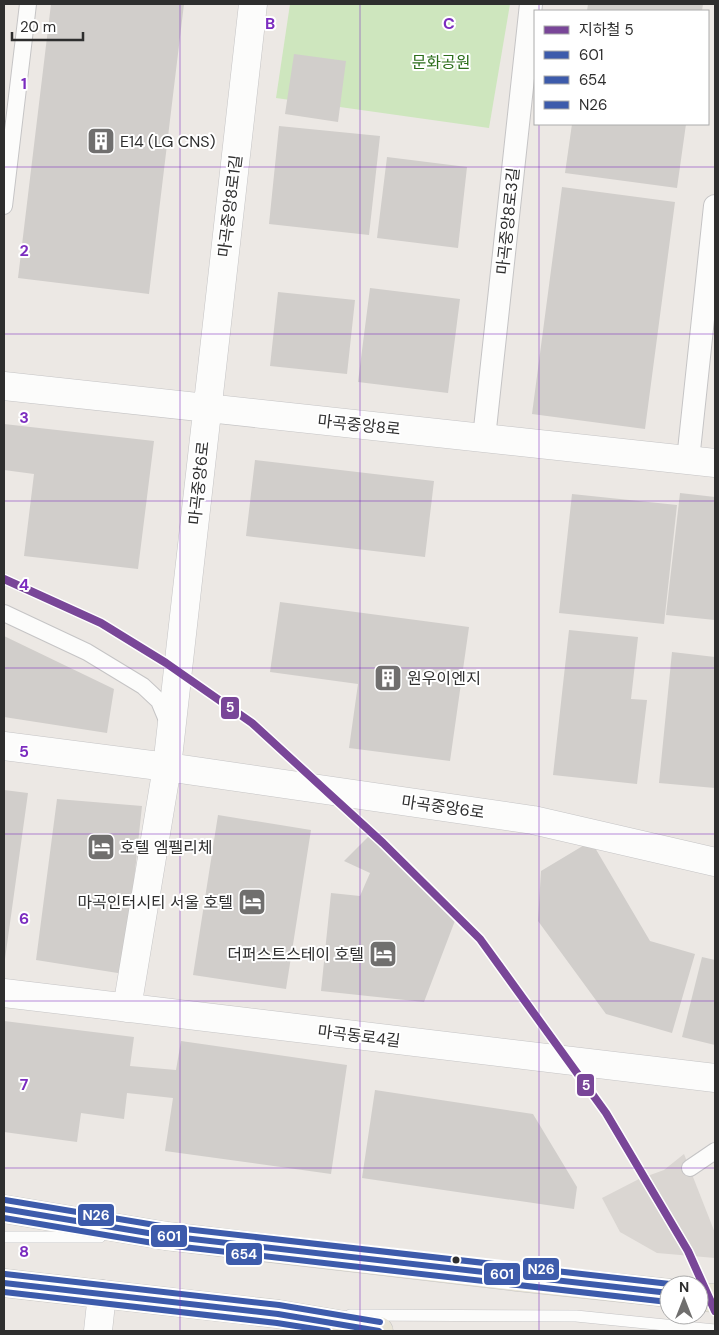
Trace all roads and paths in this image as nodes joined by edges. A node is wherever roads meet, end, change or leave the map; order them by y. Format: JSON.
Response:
{"nodes":[{"id":1,"x":28,"y":4,"type":"edge"},
{"id":2,"x":253,"y":4,"type":"edge"},
{"id":3,"x":532,"y":4,"type":"edge"},
{"id":4,"x":4,"y":206,"type":"edge"},
{"id":5,"x":715,"y":206,"type":"edge"},
{"id":6,"x":4,"y":386,"type":"edge"},
{"id":7,"x":207,"y":408,"type":"junction"},
{"id":8,"x":484,"y":438,"type":"junction"},
{"id":9,"x":688,"y":460,"type":"junction"},
{"id":10,"x":715,"y":463,"type":"edge"},
{"id":11,"x":4,"y":613,"type":"edge"},
{"id":12,"x":171,"y":730,"type":"junction"},
{"id":13,"x":4,"y":746,"type":"edge"},
{"id":14,"x":167,"y":767,"type":"junction"},
{"id":15,"x":715,"y":862,"type":"edge"},
{"id":16,"x":4,"y":993,"type":"edge"},
{"id":17,"x":127,"y":1008,"type":"junction"},
{"id":18,"x":715,"y":1078,"type":"edge"},
{"id":19,"x":715,"y":1151,"type":"edge"},
{"id":20,"x":690,"y":1168,"type":"dead end"},
{"id":21,"x":4,"y":1210,"type":"edge"},
{"id":22,"x":166,"y":1236,"type":"junction"},
{"id":23,"x":4,"y":1237,"type":"edge"},
{"id":24,"x":4,"y":1283,"type":"edge"},
{"id":25,"x":659,"y":1292,"type":"edge"},
{"id":26,"x":102,"y":1294,"type":"junction"},
{"id":27,"x":278,"y":1314,"type":"junction"},
{"id":28,"x":715,"y":1330,"type":"edge"},
{"id":29,"x":98,"y":1331,"type":"edge"},
{"id":30,"x":379,"y":1331,"type":"edge"}],
"edges":[{"from":1,"to":4,"type":"street"},
{"from":2,"to":7,"type":"street","name":"마곡중앙8로1길"},
{"from":3,"to":8,"type":"street","name":"마곡중앙8로3길"},
{"from":5,"to":9,"type":"street"},
{"from":6,"to":7,"type":"street","name":"마곡중앙8로"},
{"from":7,"to":8,"type":"street","name":"마곡중앙8로"},
{"from":7,"to":12,"type":"street","name":"마곡중앙6로"},
{"from":8,"to":9,"type":"street","name":"마곡중앙8로"},
{"from":9,"to":10,"type":"street","name":"마곡중앙8로"},
{"from":11,"to":12,"type":"street"},
{"from":12,"to":14,"type":"street","name":"마곡중앙6로"},
{"from":13,"to":14,"type":"street","name":"마곡중앙6로"},
{"from":14,"to":15,"type":"street","name":"마곡중앙6로"},
{"from":14,"to":17,"type":"street","name":"마곡중앙6로"},
{"from":16,"to":17,"type":"street","name":"마곡동로4길"},
{"from":17,"to":18,"type":"street","name":"마곡동로4길"},
{"from":19,"to":20,"type":"street"},
{"from":21,"to":22,"type":"main road"},
{"from":22,"to":23,"type":"lane"},
{"from":22,"to":25,"type":"main road"},
{"from":24,"to":26,"type":"main road"},
{"from":26,"to":27,"type":"main road"},
{"from":26,"to":29,"type":"street"},
{"from":27,"to":28,"type":"lane"},
{"from":27,"to":30,"type":"main road"}]}
